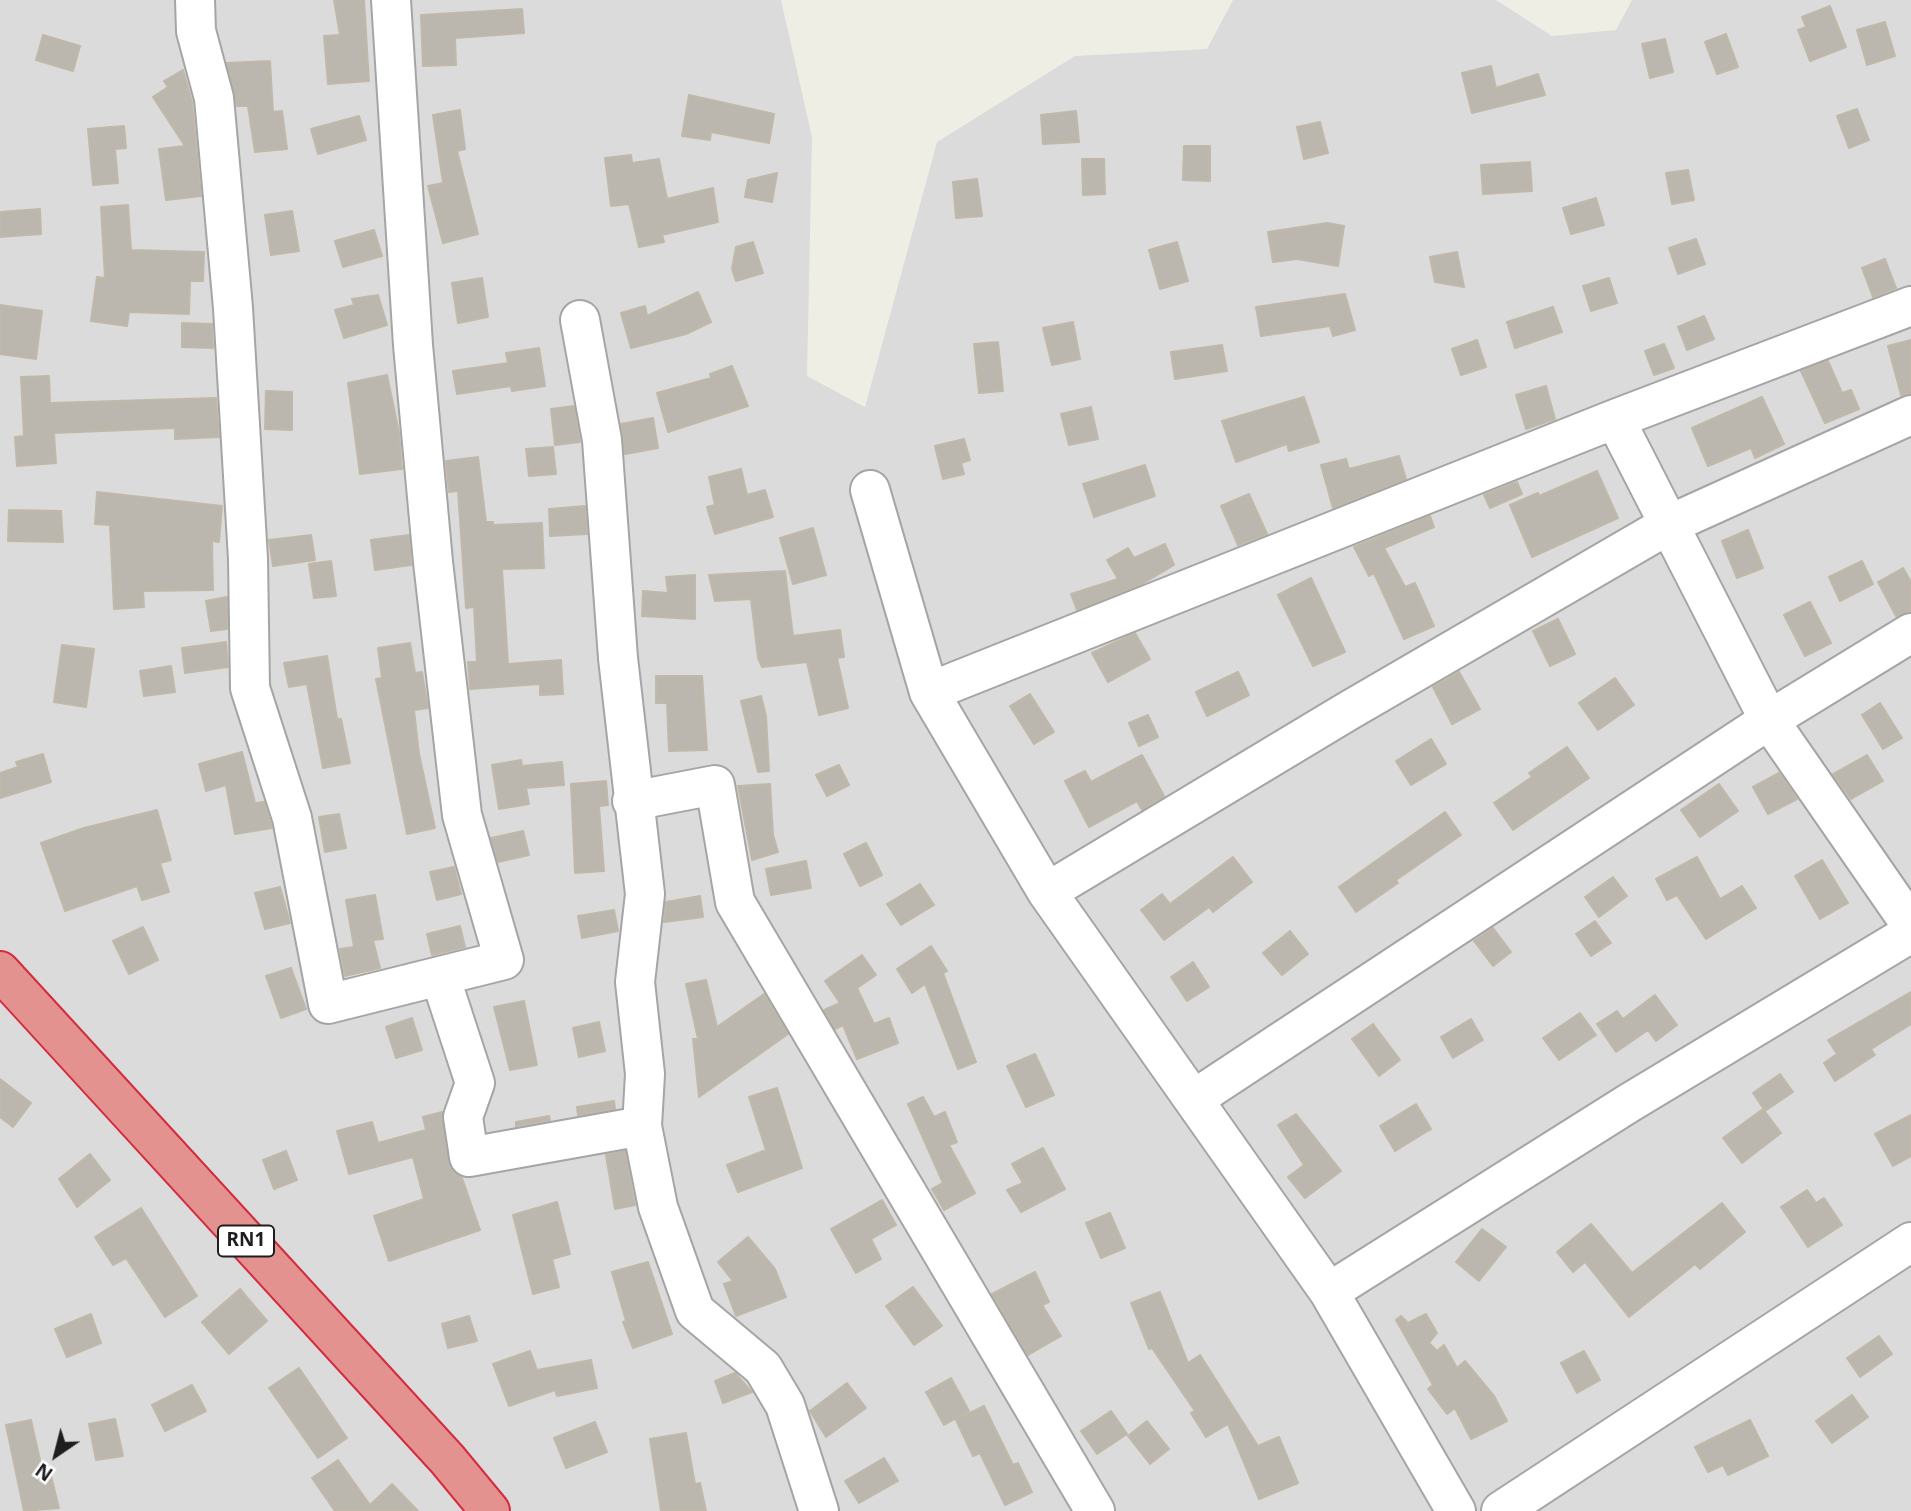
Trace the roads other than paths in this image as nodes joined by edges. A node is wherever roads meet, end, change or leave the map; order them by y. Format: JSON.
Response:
{"nodes":[{"id":1,"x":195,"y":0,"type":"edge"},
{"id":2,"x":391,"y":0,"type":"edge"},
{"id":3,"x":1911,"y":306,"type":"edge"},
{"id":4,"x":580,"y":320,"type":"dead end"},
{"id":5,"x":1911,"y":415,"type":"edge"},
{"id":6,"x":1615,"y":419,"type":"junction"},
{"id":7,"x":870,"y":490,"type":"dead end"},
{"id":8,"x":1668,"y":525,"type":"junction"},
{"id":9,"x":1911,"y":633,"type":"edge"},
{"id":10,"x":929,"y":692,"type":"junction"},
{"id":11,"x":1769,"y":720,"type":"junction"},
{"id":12,"x":632,"y":801,"type":"junction"},
{"id":13,"x":1047,"y":892,"type":"junction"},
{"id":14,"x":1911,"y":925,"type":"edge"},
{"id":15,"x":1911,"y":933,"type":"edge"},
{"id":16,"x":0,"y":971,"type":"edge"},
{"id":17,"x":440,"y":976,"type":"junction"},
{"id":18,"x":1194,"y":1099,"type":"junction"},
{"id":19,"x":642,"y":1126,"type":"junction"},
{"id":20,"x":1911,"y":1242,"type":"edge"},
{"id":21,"x":1329,"y":1292,"type":"junction"},
{"id":22,"x":490,"y":1511,"type":"edge"},
{"id":23,"x":819,"y":1511,"type":"edge"},
{"id":24,"x":1095,"y":1511,"type":"edge"},
{"id":25,"x":1456,"y":1511,"type":"edge"},
{"id":26,"x":1501,"y":1511,"type":"edge"}],
"edges":[{"from":1,"to":17,"type":"street"},
{"from":2,"to":17,"type":"street"},
{"from":3,"to":6,"type":"street"},
{"from":4,"to":12,"type":"street"},
{"from":5,"to":8,"type":"street"},
{"from":6,"to":8,"type":"street"},
{"from":6,"to":10,"type":"street"},
{"from":7,"to":10,"type":"street"},
{"from":8,"to":11,"type":"street"},
{"from":8,"to":13,"type":"street"},
{"from":9,"to":11,"type":"street"},
{"from":10,"to":13,"type":"street"},
{"from":11,"to":14,"type":"street"},
{"from":11,"to":18,"type":"street"},
{"from":12,"to":19,"type":"street"},
{"from":12,"to":24,"type":"street"},
{"from":13,"to":18,"type":"street"},
{"from":15,"to":21,"type":"street"},
{"from":16,"to":22,"type":"highway","number":"RN1"},
{"from":17,"to":19,"type":"street"},
{"from":18,"to":21,"type":"street"},
{"from":19,"to":23,"type":"street"},
{"from":20,"to":26,"type":"street"},
{"from":21,"to":25,"type":"street"}]}
